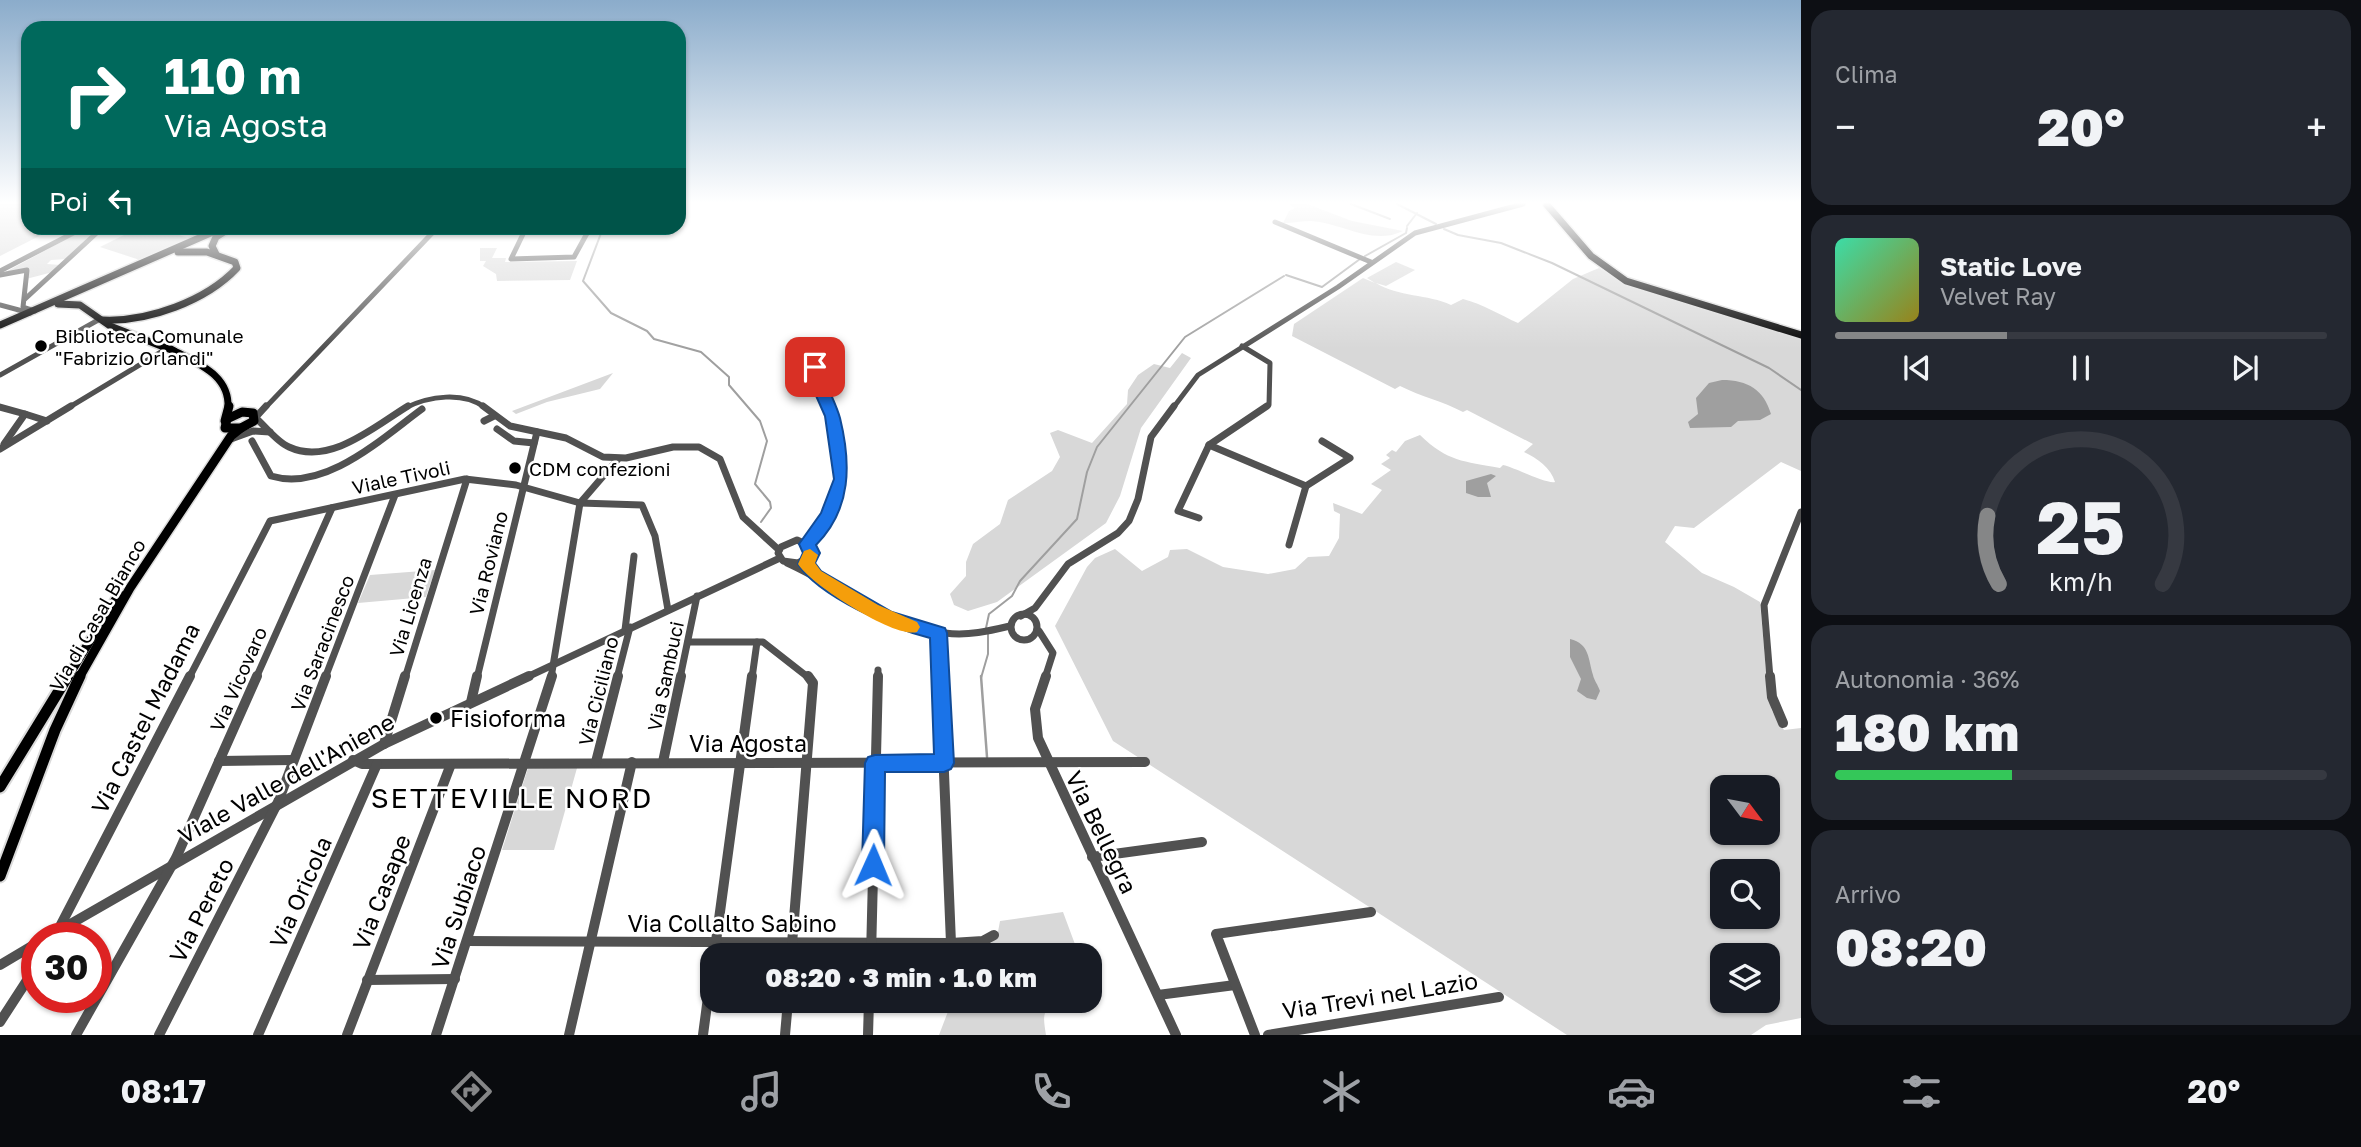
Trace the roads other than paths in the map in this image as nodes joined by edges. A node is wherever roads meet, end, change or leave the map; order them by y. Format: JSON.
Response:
{"nodes":[{"id":1,"x":38,"y":252,"type":"edge"},
{"id":2,"x":76,"y":252,"type":"edge"},
{"id":3,"x":170,"y":252,"type":"edge"},
{"id":4,"x":181,"y":252,"type":"edge"},
{"id":5,"x":203,"y":252,"type":"edge"},
{"id":6,"x":217,"y":252,"type":"edge"},
{"id":7,"x":413,"y":252,"type":"edge"},
{"id":8,"x":515,"y":252,"type":"edge"},
{"id":9,"x":579,"y":252,"type":"edge"},
{"id":10,"x":1348,"y":252,"type":"edge"},
{"id":11,"x":1385,"y":252,"type":"edge"},
{"id":12,"x":1586,"y":252,"type":"edge"},
{"id":13,"x":218,"y":255,"type":"junction"},
{"id":14,"x":160,"y":257,"type":"junction"},
{"id":15,"x":1371,"y":262,"type":"junction"},
{"id":16,"x":0,"y":273,"type":"edge"},
{"id":17,"x":105,"y":281,"type":"junction"},
{"id":18,"x":25,"y":299,"type":"junction"},
{"id":19,"x":0,"y":305,"type":"edge"},
{"id":20,"x":83,"y":307,"type":"junction"},
{"id":21,"x":162,"y":311,"type":"junction"},
{"id":22,"x":32,"y":312,"type":"junction"},
{"id":23,"x":102,"y":320,"type":"junction"},
{"id":24,"x":0,"y":324,"type":"edge"},
{"id":25,"x":1801,"y":335,"type":"edge"},
{"id":26,"x":1242,"y":346,"type":"junction"},
{"id":27,"x":170,"y":350,"type":"junction"},
{"id":28,"x":815,"y":363,"type":"dead end"},
{"id":29,"x":1,"y":373,"type":"edge"},
{"id":30,"x":265,"y":405,"type":"junction"},
{"id":31,"x":0,"y":407,"type":"edge"},
{"id":32,"x":227,"y":408,"type":"junction"},
{"id":33,"x":422,"y":409,"type":"dead end"},
{"id":34,"x":242,"y":413,"type":"junction"},
{"id":35,"x":25,"y":414,"type":"junction"},
{"id":36,"x":494,"y":416,"type":"junction"},
{"id":37,"x":256,"y":418,"type":"junction"},
{"id":38,"x":47,"y":421,"type":"junction"},
{"id":39,"x":484,"y":421,"type":"dead end"},
{"id":40,"x":226,"y":425,"type":"junction"},
{"id":41,"x":377,"y":425,"type":"junction"},
{"id":42,"x":244,"y":427,"type":"junction"},
{"id":43,"x":266,"y":428,"type":"junction"},
{"id":44,"x":497,"y":429,"type":"dead end"},
{"id":45,"x":390,"y":431,"type":"junction"},
{"id":46,"x":537,"y":432,"type":"junction"},
{"id":47,"x":275,"y":435,"type":"junction"},
{"id":48,"x":252,"y":441,"type":"dead end"},
{"id":49,"x":1322,"y":441,"type":"dead end"},
{"id":50,"x":228,"y":442,"type":"junction"},
{"id":51,"x":534,"y":443,"type":"junction"},
{"id":52,"x":1209,"y":445,"type":"junction"},
{"id":53,"x":0,"y":448,"type":"edge"},
{"id":54,"x":618,"y":459,"type":"junction"},
{"id":55,"x":467,"y":479,"type":"junction"},
{"id":56,"x":1306,"y":486,"type":"junction"},
{"id":57,"x":523,"y":487,"type":"junction"},
{"id":58,"x":395,"y":495,"type":"junction"},
{"id":59,"x":580,"y":503,"type":"junction"},
{"id":60,"x":332,"y":508,"type":"junction"},
{"id":61,"x":1801,"y":512,"type":"edge"},
{"id":62,"x":1199,"y":518,"type":"dead end"},
{"id":63,"x":267,"y":523,"type":"joint"},
{"id":64,"x":769,"y":539,"type":"junction"},
{"id":65,"x":789,"y":541,"type":"junction"},
{"id":66,"x":808,"y":544,"type":"junction"},
{"id":67,"x":1289,"y":545,"type":"dead end"},
{"id":68,"x":634,"y":556,"type":"dead end"},
{"id":69,"x":782,"y":557,"type":"junction"},
{"id":70,"x":807,"y":559,"type":"junction"},
{"id":71,"x":816,"y":575,"type":"junction"},
{"id":72,"x":697,"y":596,"type":"junction"},
{"id":73,"x":1037,"y":605,"type":"junction"},
{"id":74,"x":668,"y":610,"type":"junction"},
{"id":75,"x":1021,"y":616,"type":"junction"},
{"id":76,"x":1010,"y":626,"type":"junction"},
{"id":77,"x":1038,"y":627,"type":"junction"},
{"id":78,"x":627,"y":629,"type":"junction"},
{"id":79,"x":992,"y":632,"type":"junction"},
{"id":80,"x":938,"y":633,"type":"junction"},
{"id":81,"x":1016,"y":635,"type":"junction"},
{"id":82,"x":1031,"y":637,"type":"junction"},
{"id":83,"x":688,"y":642,"type":"junction"},
{"id":84,"x":757,"y":642,"type":"junction"},
{"id":85,"x":1046,"y":642,"type":"junction"},
{"id":86,"x":554,"y":667,"type":"junction"},
{"id":87,"x":878,"y":670,"type":"dead end"},
{"id":88,"x":471,"y":702,"type":"junction"},
{"id":89,"x":1783,"y":723,"type":"dead end"},
{"id":90,"x":384,"y":744,"type":"junction"},
{"id":91,"x":353,"y":760,"type":"junction"},
{"id":92,"x":219,"y":761,"type":"junction"},
{"id":93,"x":293,"y":761,"type":"junction"},
{"id":94,"x":596,"y":762,"type":"junction"},
{"id":95,"x":632,"y":762,"type":"junction"},
{"id":96,"x":663,"y":762,"type":"junction"},
{"id":97,"x":740,"y":762,"type":"junction"},
{"id":98,"x":1048,"y":762,"type":"junction"},
{"id":99,"x":1145,"y":762,"type":"dead end"},
{"id":100,"x":524,"y":763,"type":"junction"},
{"id":101,"x":807,"y":763,"type":"junction"},
{"id":102,"x":875,"y":763,"type":"junction"},
{"id":103,"x":944,"y":763,"type":"junction"},
{"id":104,"x":377,"y":764,"type":"junction"},
{"id":105,"x":452,"y":764,"type":"junction"},
{"id":106,"x":0,"y":787,"type":"edge"},
{"id":107,"x":278,"y":802,"type":"junction"},
{"id":108,"x":1202,"y":842,"type":"dead end"},
{"id":109,"x":1092,"y":857,"type":"junction"},
{"id":110,"x":172,"y":864,"type":"junction"},
{"id":111,"x":0,"y":876,"type":"edge"},
{"id":112,"x":1371,"y":912,"type":"dead end"},
{"id":113,"x":63,"y":922,"type":"edge"},
{"id":114,"x":77,"y":922,"type":"edge"},
{"id":115,"x":994,"y":935,"type":"dead end"},
{"id":116,"x":467,"y":940,"type":"junction"},
{"id":117,"x":592,"y":941,"type":"junction"},
{"id":118,"x":716,"y":942,"type":"junction"},
{"id":119,"x":872,"y":942,"type":"junction"},
{"id":120,"x":792,"y":943,"type":"junction"},
{"id":121,"x":951,"y":943,"type":"junction"},
{"id":122,"x":21,"y":953,"type":"edge"},
{"id":123,"x":0,"y":965,"type":"edge"},
{"id":124,"x":455,"y":979,"type":"junction"},
{"id":125,"x":368,"y":980,"type":"junction"},
{"id":126,"x":1235,"y":985,"type":"junction"},
{"id":127,"x":21,"y":990,"type":"edge"},
{"id":128,"x":1158,"y":995,"type":"junction"},
{"id":129,"x":1499,"y":997,"type":"dead end"},
{"id":130,"x":706,"y":1013,"type":"edge"},
{"id":131,"x":787,"y":1013,"type":"edge"},
{"id":132,"x":869,"y":1013,"type":"edge"},
{"id":133,"x":0,"y":1022,"type":"edge"},
{"id":134,"x":76,"y":1035,"type":"edge"},
{"id":135,"x":159,"y":1035,"type":"edge"},
{"id":136,"x":258,"y":1035,"type":"edge"},
{"id":137,"x":347,"y":1035,"type":"edge"},
{"id":138,"x":436,"y":1035,"type":"edge"},
{"id":139,"x":569,"y":1035,"type":"edge"},
{"id":140,"x":703,"y":1035,"type":"edge"},
{"id":141,"x":785,"y":1035,"type":"edge"},
{"id":142,"x":868,"y":1035,"type":"edge"},
{"id":143,"x":1176,"y":1035,"type":"edge"},
{"id":144,"x":1255,"y":1035,"type":"edge"},
{"id":145,"x":1268,"y":1035,"type":"edge"}],
"edges":[{"from":1,"to":16,"type":"street"},
{"from":2,"to":18,"type":"street"},
{"from":3,"to":14,"type":"main road"},
{"from":4,"to":14,"type":"main road"},
{"from":5,"to":13,"type":"main road"},
{"from":6,"to":13,"type":"main road"},
{"from":7,"to":30,"type":"street"},
{"from":8,"to":9,"type":"street"},
{"from":10,"to":15,"type":"street"},
{"from":11,"to":15,"type":"street"},
{"from":12,"to":25,"type":"main road"},
{"from":13,"to":21,"type":"main road"},
{"from":14,"to":17,"type":"main road"},
{"from":15,"to":26,"type":"street"},
{"from":16,"to":18,"type":"street"},
{"from":17,"to":20,"type":"main road"},
{"from":17,"to":22,"type":"main road"},
{"from":18,"to":22,"type":"street"},
{"from":19,"to":22,"type":"street"},
{"from":20,"to":23,"type":"main road"},
{"from":20,"to":24,"type":"main road"},
{"from":21,"to":23,"type":"main road"},
{"from":21,"to":27,"type":"main road"},
{"from":22,"to":24,"type":"main road"},
{"from":23,"to":27,"type":"main road"},
{"from":23,"to":29,"type":"street"},
{"from":26,"to":52,"type":"street"},
{"from":26,"to":73,"type":"street"},
{"from":27,"to":32,"type":"main road"},
{"from":27,"to":38,"type":"street"},
{"from":28,"to":66,"type":"street"},
{"from":30,"to":34,"type":"street"},
{"from":30,"to":37,"type":"street"},
{"from":31,"to":35,"type":"street"},
{"from":32,"to":34,"type":"main road"},
{"from":32,"to":40,"type":"main road"},
{"from":33,"to":45,"type":"street"},
{"from":34,"to":37,"type":"main road"},
{"from":34,"to":40,"type":"main road"},
{"from":35,"to":38,"type":"street"},
{"from":35,"to":53,"type":"street"},
{"from":36,"to":39,"type":"street"},
{"from":36,"to":41,"type":"street"},
{"from":36,"to":46,"type":"street"},
{"from":37,"to":42,"type":"main road","name":"Via di Casal Bianco"},
{"from":37,"to":43,"type":"street"},
{"from":38,"to":53,"type":"street"},
{"from":40,"to":42,"type":"main road"},
{"from":40,"to":106,"type":"main road","name":"Via di Casal Bianco"},
{"from":41,"to":45,"type":"street"},
{"from":41,"to":47,"type":"street"},
{"from":42,"to":43,"type":"street"},
{"from":42,"to":50,"type":"main road","name":"Via di Casal Bianco"},
{"from":43,"to":47,"type":"street"},
{"from":44,"to":51,"type":"street"},
{"from":45,"to":48,"type":"street"},
{"from":46,"to":51,"type":"street","name":"Via Roviano"},
{"from":46,"to":54,"type":"street"},
{"from":47,"to":50,"type":"street"},
{"from":49,"to":56,"type":"street"},
{"from":50,"to":111,"type":"main road","name":"Via di Casal Bianco"},
{"from":51,"to":57,"type":"street","name":"Via Roviano"},
{"from":52,"to":56,"type":"street"},
{"from":52,"to":62,"type":"street"},
{"from":54,"to":59,"type":"street"},
{"from":54,"to":64,"type":"street"},
{"from":55,"to":57,"type":"street","name":"Viale Tivoli"},
{"from":55,"to":58,"type":"street","name":"Viale Tivoli"},
{"from":55,"to":90,"type":"street","name":"Via Licenza"},
{"from":56,"to":67,"type":"street"},
{"from":57,"to":59,"type":"street","name":"Viale Tivoli"},
{"from":57,"to":88,"type":"street","name":"Via Roviano"},
{"from":58,"to":60,"type":"street","name":"Viale Tivoli"},
{"from":58,"to":93,"type":"street","name":"Via Saracinesco"},
{"from":59,"to":74,"type":"street","name":"Viale Tivoli"},
{"from":59,"to":86,"type":"street","name":"Via Subiaco"},
{"from":60,"to":63,"type":"street","name":"Viale Tivoli"},
{"from":60,"to":92,"type":"street","name":"Via Vicovaro"},
{"from":61,"to":89,"type":"street"},
{"from":63,"to":113,"type":"street","name":"Via Castel Madama"},
{"from":64,"to":65,"type":"street"},
{"from":64,"to":69,"type":"street"},
{"from":65,"to":66,"type":"street"},
{"from":65,"to":69,"type":"street"},
{"from":66,"to":70,"type":"street"},
{"from":68,"to":78,"type":"street","name":"Via Ciciliano"},
{"from":69,"to":70,"type":"street"},
{"from":69,"to":71,"type":"street"},
{"from":69,"to":72,"type":"street","name":"Viale Valle dell'Aniene"},
{"from":70,"to":71,"type":"street"},
{"from":71,"to":80,"type":"street"},
{"from":72,"to":74,"type":"street","name":"Viale Valle dell'Aniene"},
{"from":72,"to":83,"type":"street","name":"Via Sambuci"},
{"from":73,"to":75,"type":"street"},
{"from":73,"to":77,"type":"street"},
{"from":74,"to":78,"type":"street","name":"Viale Valle dell'Aniene"},
{"from":75,"to":76,"type":"street"},
{"from":75,"to":77,"type":"street"},
{"from":76,"to":79,"type":"street"},
{"from":76,"to":81,"type":"street"},
{"from":77,"to":82,"type":"street"},
{"from":77,"to":85,"type":"street"},
{"from":78,"to":86,"type":"street","name":"Viale Valle dell'Aniene"},
{"from":78,"to":94,"type":"street","name":"Via Ciciliano"},
{"from":79,"to":80,"type":"street"},
{"from":79,"to":81,"type":"street"},
{"from":80,"to":103,"type":"street"},
{"from":81,"to":82,"type":"street"},
{"from":82,"to":85,"type":"street"},
{"from":83,"to":84,"type":"street"},
{"from":83,"to":96,"type":"street","name":"Via Sambuci"},
{"from":84,"to":97,"type":"street"},
{"from":84,"to":101,"type":"street"},
{"from":85,"to":98,"type":"street","name":"Via Bellegra"},
{"from":86,"to":88,"type":"street","name":"Viale Valle dell'Aniene"},
{"from":86,"to":100,"type":"street","name":"Via Subiaco"},
{"from":87,"to":102,"type":"street"},
{"from":88,"to":90,"type":"street","name":"Viale Valle dell'Aniene"},
{"from":90,"to":91,"type":"street","name":"Viale Valle dell'Aniene"},
{"from":91,"to":104,"type":"street","name":"Via Agosta"},
{"from":91,"to":107,"type":"street","name":"Viale Valle dell'Aniene"},
{"from":92,"to":93,"type":"street"},
{"from":92,"to":110,"type":"street","name":"Via Vicovaro"},
{"from":93,"to":107,"type":"street","name":"Via Saracinesco"},
{"from":94,"to":95,"type":"street","name":"Via Agosta"},
{"from":94,"to":100,"type":"street","name":"Via Agosta"},
{"from":95,"to":96,"type":"street","name":"Via Agosta"},
{"from":95,"to":117,"type":"street"},
{"from":96,"to":97,"type":"street","name":"Via Agosta"},
{"from":97,"to":101,"type":"street","name":"Via Agosta"},
{"from":97,"to":118,"type":"street"},
{"from":98,"to":99,"type":"street","name":"Via Agosta"},
{"from":98,"to":103,"type":"street","name":"Via Agosta"},
{"from":98,"to":109,"type":"street","name":"Via Bellegra"},
{"from":100,"to":105,"type":"street","name":"Via Agosta"},
{"from":100,"to":116,"type":"street","name":"Via Subiaco"},
{"from":101,"to":102,"type":"street","name":"Via Agosta"},
{"from":101,"to":120,"type":"street"},
{"from":102,"to":103,"type":"street","name":"Via Agosta"},
{"from":102,"to":119,"type":"street"},
{"from":103,"to":121,"type":"street"},
{"from":104,"to":105,"type":"street","name":"Via Agosta"},
{"from":104,"to":136,"type":"street","name":"Via Oricola"},
{"from":105,"to":125,"type":"street","name":"Via Casape"},
{"from":107,"to":110,"type":"street","name":"Viale Valle dell'Aniene"},
{"from":107,"to":135,"type":"street","name":"Via Pereto"},
{"from":108,"to":109,"type":"street"},
{"from":109,"to":128,"type":"street","name":"Via Bellegra"},
{"from":110,"to":114,"type":"street","name":"Viale Valle dell'Aniene"},
{"from":110,"to":134,"type":"street","name":"Via Vicovaro"},
{"from":112,"to":126,"type":"street"},
{"from":115,"to":121,"type":"street","name":"Via Collalto Sabino"},
{"from":116,"to":117,"type":"street","name":"Via Collalto Sabino"},
{"from":116,"to":124,"type":"street","name":"Via Subiaco"},
{"from":117,"to":118,"type":"street","name":"Via Collalto Sabino"},
{"from":117,"to":139,"type":"street"},
{"from":118,"to":120,"type":"street","name":"Via Collalto Sabino"},
{"from":119,"to":120,"type":"street","name":"Via Collalto Sabino"},
{"from":119,"to":121,"type":"street","name":"Via Collalto Sabino"},
{"from":122,"to":123,"type":"street"},
{"from":124,"to":125,"type":"street"},
{"from":124,"to":138,"type":"street","name":"Via Subiaco"},
{"from":125,"to":137,"type":"street","name":"Via Casape"},
{"from":126,"to":128,"type":"street"},
{"from":126,"to":144,"type":"street"},
{"from":127,"to":133,"type":"street"},
{"from":128,"to":143,"type":"street","name":"Via Bellegra"},
{"from":129,"to":145,"type":"street","name":"Via Trevi nel Lazio"},
{"from":130,"to":140,"type":"street"},
{"from":131,"to":141,"type":"street"},
{"from":132,"to":142,"type":"street"}]}
